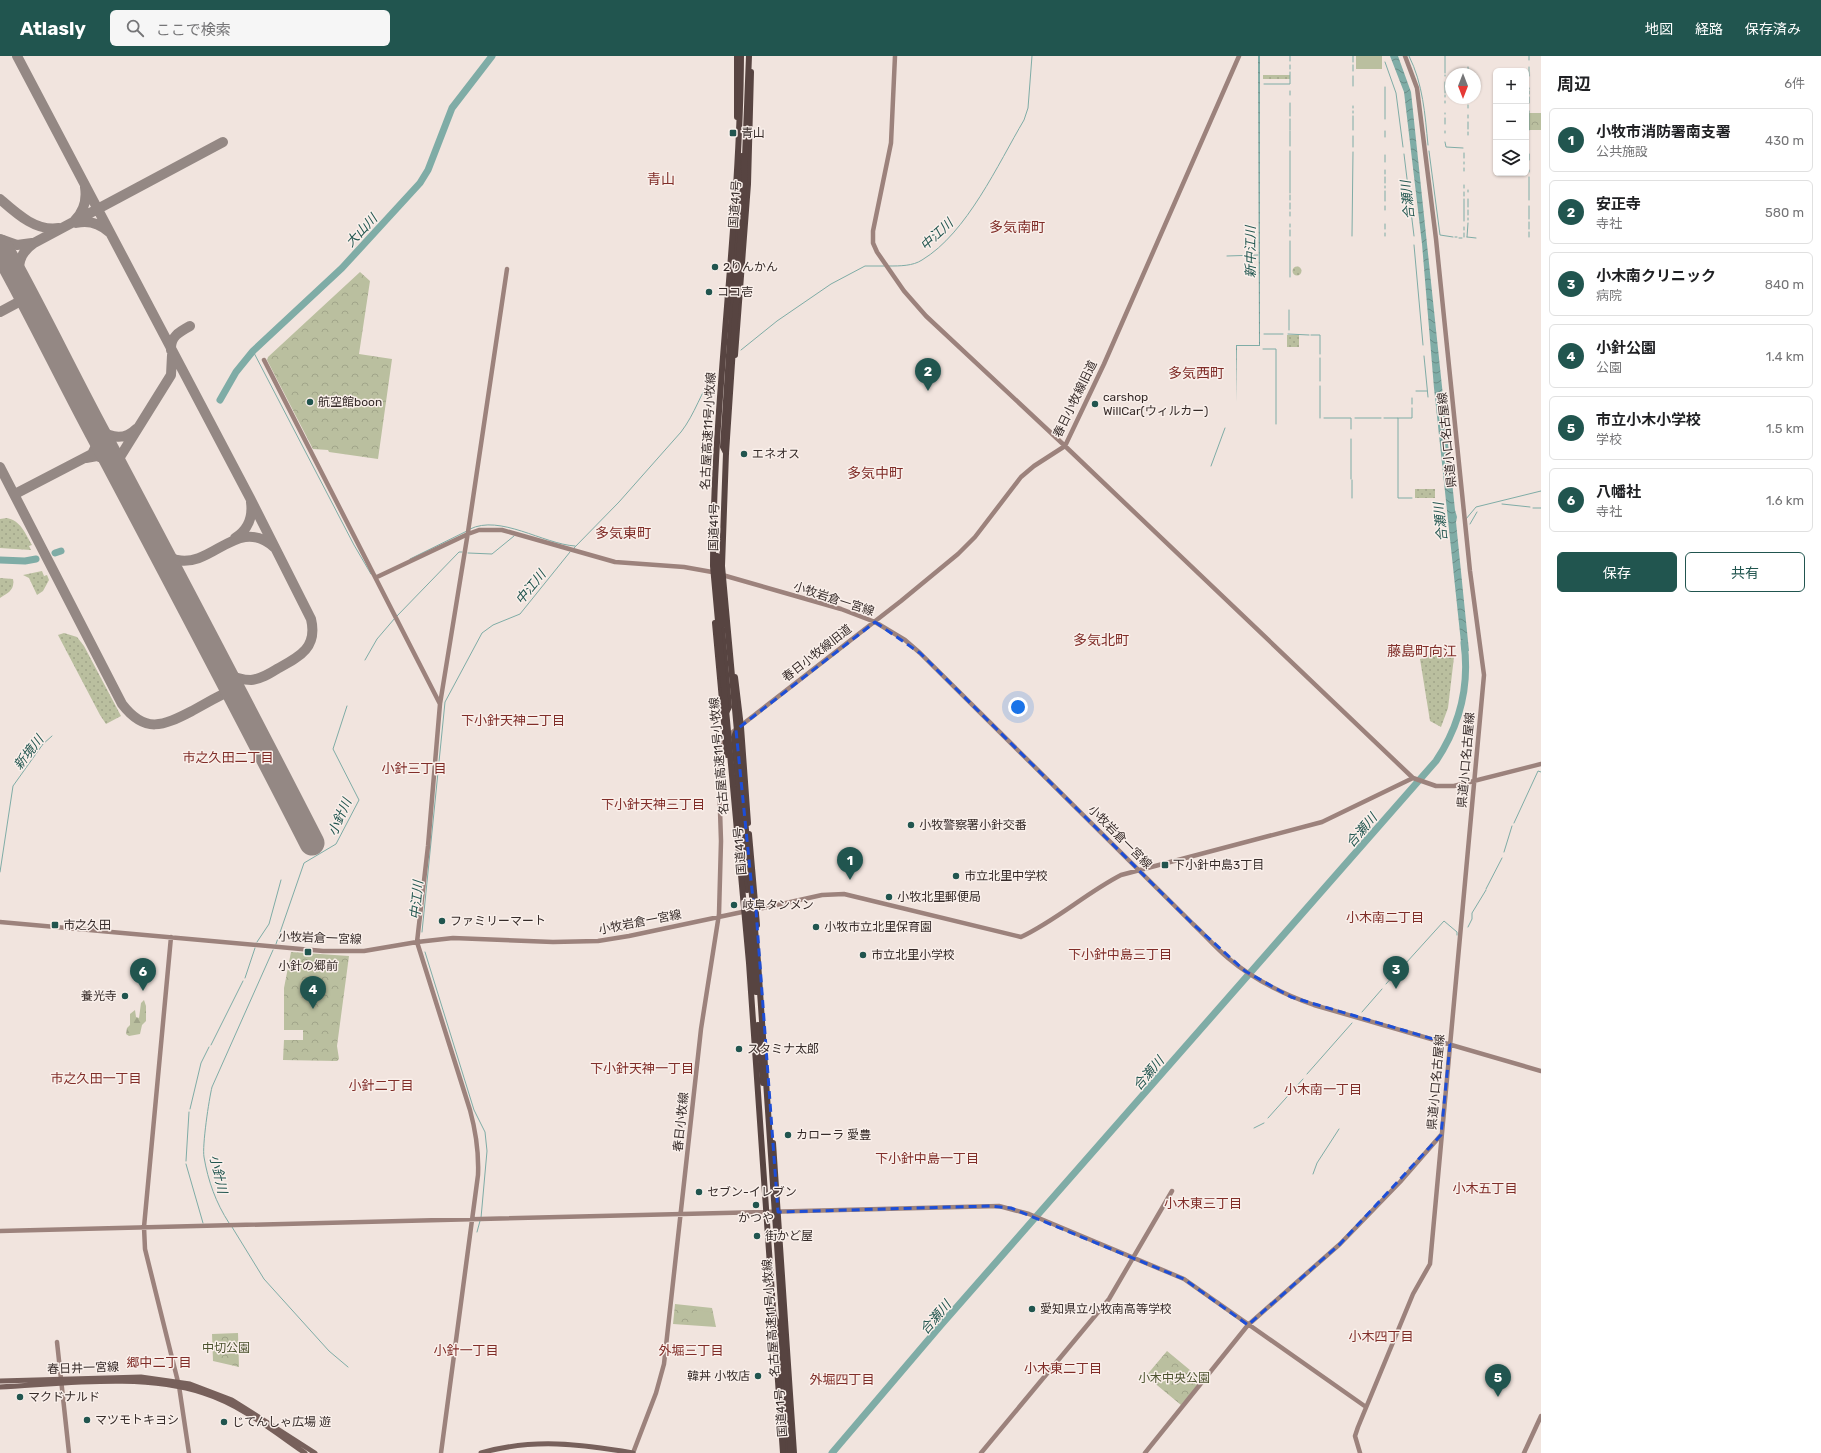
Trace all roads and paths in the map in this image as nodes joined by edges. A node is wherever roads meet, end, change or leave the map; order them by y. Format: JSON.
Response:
{"nodes":[{"id":1,"x":737,"y":56,"type":"edge"},
{"id":2,"x":741,"y":56,"type":"edge"},
{"id":3,"x":750,"y":56,"type":"edge"},
{"id":4,"x":895,"y":56,"type":"edge"},
{"id":5,"x":1239,"y":56,"type":"edge"},
{"id":6,"x":1405,"y":56,"type":"edge"},
{"id":7,"x":750,"y":110,"type":"junction"},
{"id":8,"x":507,"y":269,"type":"dead end"},
{"id":9,"x":264,"y":360,"type":"dead end"},
{"id":10,"x":720,"y":380,"type":"junction"},
{"id":11,"x":1065,"y":446,"type":"junction"},
{"id":12,"x":726,"y":453,"type":"junction"},
{"id":13,"x":468,"y":533,"type":"junction"},
{"id":14,"x":712,"y":572,"type":"junction"},
{"id":15,"x":725,"y":576,"type":"junction"},
{"id":16,"x":377,"y":577,"type":"junction"},
{"id":17,"x":874,"y":622,"type":"junction"},
{"id":18,"x":440,"y":704,"type":"junction"},
{"id":19,"x":726,"y":713,"type":"junction"},
{"id":20,"x":741,"y":726,"type":"junction"},
{"id":21,"x":736,"y":732,"type":"junction"},
{"id":22,"x":725,"y":738,"type":"junction"},
{"id":23,"x":1541,"y":764,"type":"edge"},
{"id":24,"x":1412,"y":778,"type":"junction"},
{"id":25,"x":1473,"y":782,"type":"junction"},
{"id":26,"x":1138,"y":870,"type":"junction"},
{"id":27,"x":756,"y":910,"type":"junction"},
{"id":28,"x":742,"y":912,"type":"junction"},
{"id":29,"x":719,"y":917,"type":"junction"},
{"id":30,"x":0,"y":922,"type":"edge"},
{"id":31,"x":172,"y":937,"type":"junction"},
{"id":32,"x":417,"y":942,"type":"junction"},
{"id":33,"x":1450,"y":1044,"type":"junction"},
{"id":34,"x":1541,"y":1071,"type":"edge"},
{"id":35,"x":1441,"y":1135,"type":"junction"},
{"id":36,"x":775,"y":1171,"type":"junction"},
{"id":37,"x":1172,"y":1191,"type":"dead end"},
{"id":38,"x":778,"y":1212,"type":"junction"},
{"id":39,"x":764,"y":1213,"type":"junction"},
{"id":40,"x":680,"y":1214,"type":"junction"},
{"id":41,"x":472,"y":1219,"type":"junction"},
{"id":42,"x":144,"y":1227,"type":"junction"},
{"id":43,"x":0,"y":1231,"type":"edge"},
{"id":44,"x":1132,"y":1257,"type":"junction"},
{"id":45,"x":774,"y":1317,"type":"junction"},
{"id":46,"x":1248,"y":1325,"type":"junction"},
{"id":47,"x":57,"y":1342,"type":"dead end"},
{"id":48,"x":0,"y":1381,"type":"edge"},
{"id":49,"x":61,"y":1381,"type":"junction"},
{"id":50,"x":178,"y":1384,"type":"junction"},
{"id":51,"x":0,"y":1387,"type":"edge"},
{"id":52,"x":1366,"y":1407,"type":"junction"},
{"id":53,"x":1541,"y":1416,"type":"edge"},
{"id":54,"x":69,"y":1453,"type":"edge"},
{"id":55,"x":189,"y":1453,"type":"edge"},
{"id":56,"x":306,"y":1453,"type":"edge"},
{"id":57,"x":315,"y":1453,"type":"edge"},
{"id":58,"x":441,"y":1453,"type":"edge"},
{"id":59,"x":481,"y":1453,"type":"edge"},
{"id":60,"x":633,"y":1453,"type":"edge"},
{"id":61,"x":782,"y":1453,"type":"edge"},
{"id":62,"x":787,"y":1453,"type":"edge"},
{"id":63,"x":793,"y":1453,"type":"edge"},
{"id":64,"x":981,"y":1453,"type":"edge"},
{"id":65,"x":1145,"y":1453,"type":"edge"},
{"id":66,"x":1360,"y":1453,"type":"edge"},
{"id":67,"x":1524,"y":1453,"type":"edge"}],
"edges":[{"from":1,"to":10,"type":"highway","name":"国道41号"},
{"from":2,"to":19,"type":"highway","name":"名古屋高速11号小牧線","bridge":true},
{"from":3,"to":7,"type":"highway","name":"国道41号"},
{"from":3,"to":12,"type":"highway","name":"名古屋高速11号小牧線","bridge":true},
{"from":4,"to":11,"type":"street"},
{"from":5,"to":11,"type":"street","name":"春日小牧線旧道"},
{"from":6,"to":25,"type":"street","name":"県道小口名古屋線"},
{"from":7,"to":12,"type":"highway"},
{"from":7,"to":15,"type":"highway","name":"国道41号"},
{"from":8,"to":13,"type":"street"},
{"from":9,"to":16,"type":"street"},
{"from":10,"to":14,"type":"highway","name":"国道41号"},
{"from":10,"to":19,"type":"highway","bridge":true},
{"from":11,"to":17,"type":"street","name":"春日小牧線旧道"},
{"from":11,"to":24,"type":"street"},
{"from":12,"to":21,"type":"highway","name":"名古屋高速11号小牧線","bridge":true},
{"from":13,"to":14,"type":"street","name":"小牧岩倉一宮線"},
{"from":13,"to":16,"type":"street","name":"小牧岩倉一宮線"},
{"from":13,"to":18,"type":"street"},
{"from":14,"to":15,"type":"street","name":"小牧岩倉一宮線"},
{"from":14,"to":22,"type":"highway","name":"国道41号"},
{"from":15,"to":17,"type":"street","name":"小牧岩倉一宮線"},
{"from":15,"to":20,"type":"highway","name":"国道41号"},
{"from":16,"to":18,"type":"street"},
{"from":17,"to":20,"type":"street","name":"春日小牧線旧道"},
{"from":17,"to":26,"type":"street","name":"小牧岩倉一宮線"},
{"from":18,"to":32,"type":"street"},
{"from":19,"to":45,"type":"highway","name":"名古屋高速11号小牧線","bridge":true},
{"from":20,"to":22,"type":"street","name":"春日小牧線"},
{"from":20,"to":27,"type":"highway","name":"国道41号"},
{"from":21,"to":36,"type":"highway","bridge":true},
{"from":21,"to":63,"type":"highway","name":"名古屋高速11号小牧線","bridge":true},
{"from":22,"to":28,"type":"highway","name":"国道41号"},
{"from":22,"to":29,"type":"street","name":"春日小牧線"},
{"from":23,"to":25,"type":"street"},
{"from":24,"to":25,"type":"street"},
{"from":24,"to":26,"type":"street","name":"小牧岩倉一宮線"},
{"from":25,"to":33,"type":"street","name":"県道小口名古屋線"},
{"from":26,"to":27,"type":"street","name":"小牧岩倉一宮線"},
{"from":26,"to":33,"type":"street","name":"小牧岩倉一宮線"},
{"from":27,"to":28,"type":"street","name":"小牧岩倉一宮線"},
{"from":27,"to":36,"type":"highway","name":"国道41号"},
{"from":28,"to":29,"type":"street","name":"小牧岩倉一宮線"},
{"from":28,"to":39,"type":"highway","name":"国道41号"},
{"from":29,"to":32,"type":"street","name":"小牧岩倉一宮線"},
{"from":29,"to":40,"type":"street","name":"春日小牧線"},
{"from":30,"to":31,"type":"street","name":"小牧岩倉一宮線"},
{"from":31,"to":32,"type":"street","name":"小牧岩倉一宮線"},
{"from":31,"to":42,"type":"street"},
{"from":32,"to":41,"type":"street"},
{"from":33,"to":34,"type":"street","name":"小牧岩倉一宮線"},
{"from":33,"to":35,"type":"street","name":"県道小口名古屋線"},
{"from":35,"to":46,"type":"street"},
{"from":35,"to":52,"type":"street","name":"県道小口名古屋線"},
{"from":36,"to":38,"type":"highway","name":"国道41号"},
{"from":37,"to":44,"type":"street"},
{"from":38,"to":39,"type":"street"},
{"from":38,"to":44,"type":"street"},
{"from":38,"to":63,"type":"highway","name":"国道41号"},
{"from":39,"to":40,"type":"street"},
{"from":39,"to":61,"type":"highway","name":"国道41号"},
{"from":40,"to":41,"type":"street"},
{"from":40,"to":60,"type":"street","name":"春日小牧線"},
{"from":41,"to":42,"type":"street"},
{"from":41,"to":58,"type":"street"},
{"from":42,"to":43,"type":"street"},
{"from":42,"to":50,"type":"street"},
{"from":44,"to":46,"type":"street"},
{"from":44,"to":64,"type":"street"},
{"from":45,"to":61,"type":"highway","name":"名古屋高速11号小牧線","bridge":true},
{"from":45,"to":62,"type":"highway"},
{"from":46,"to":52,"type":"street"},
{"from":46,"to":65,"type":"street"},
{"from":47,"to":49,"type":"street"},
{"from":48,"to":49,"type":"main road","name":"春日井一宮線"},
{"from":49,"to":50,"type":"main road","name":"春日井一宮線"},
{"from":49,"to":51,"type":"main road","name":"春日井一宮線"},
{"from":49,"to":54,"type":"street"},
{"from":50,"to":55,"type":"street"},
{"from":50,"to":56,"type":"main road","name":"春日井一宮線"},
{"from":50,"to":57,"type":"main road","name":"春日井一宮線"},
{"from":52,"to":66,"type":"street","name":"県道小口名古屋線"},
{"from":53,"to":67,"type":"street"},
{"from":59,"to":60,"type":"main road"}]}
